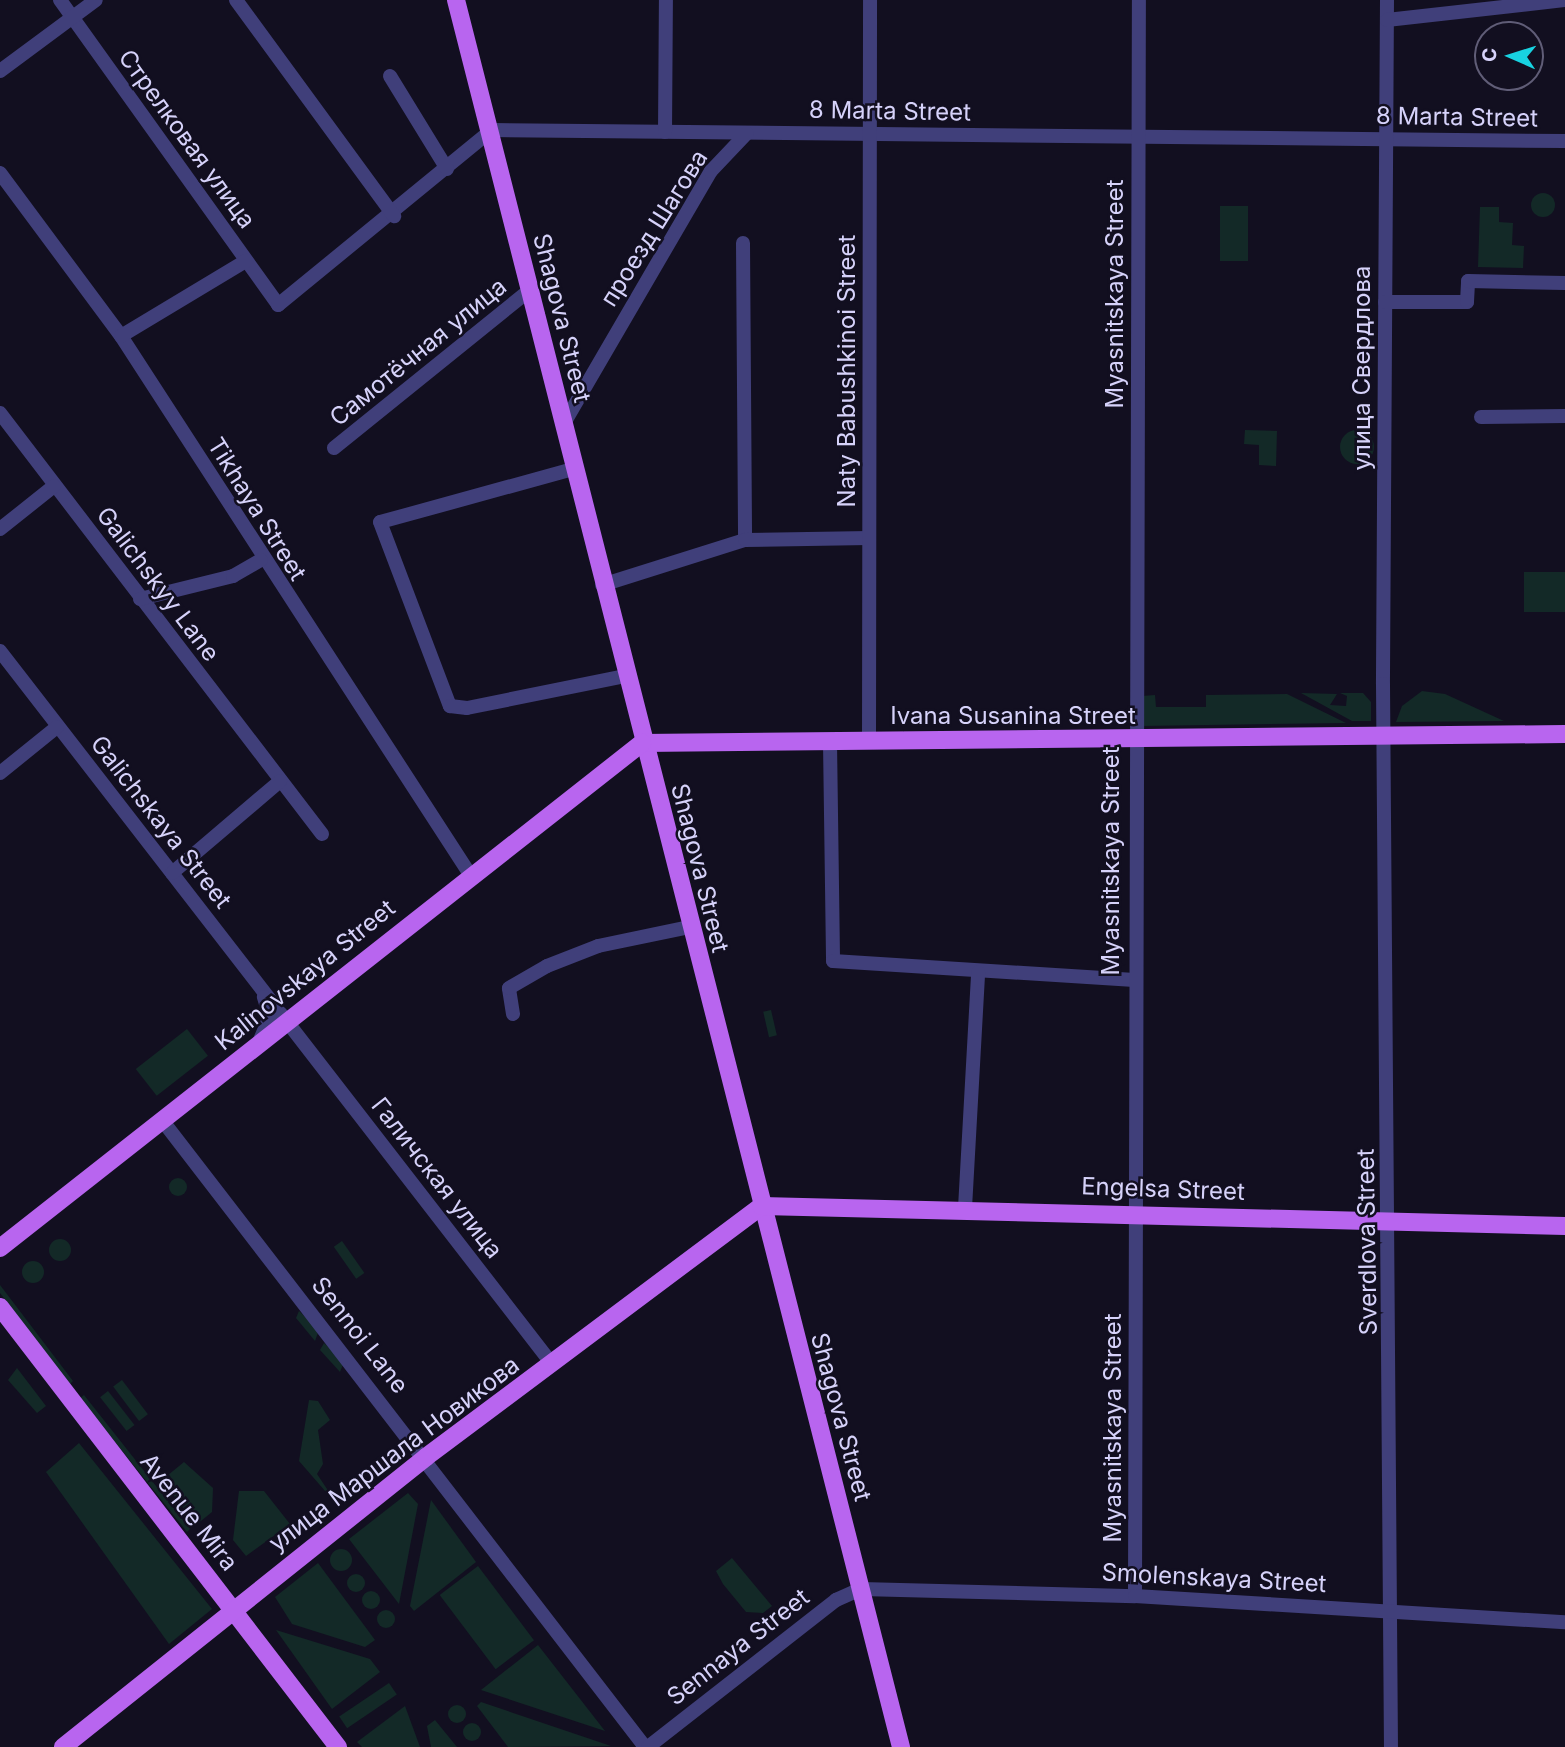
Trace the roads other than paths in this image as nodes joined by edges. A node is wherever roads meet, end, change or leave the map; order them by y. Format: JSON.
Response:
{"nodes":[{"id":1,"x":60,"y":0,"type":"edge"},
{"id":2,"x":96,"y":0,"type":"edge"},
{"id":3,"x":236,"y":0,"type":"edge"},
{"id":4,"x":456,"y":0,"type":"edge"},
{"id":5,"x":666,"y":0,"type":"edge"},
{"id":6,"x":870,"y":0,"type":"edge"},
{"id":7,"x":1139,"y":0,"type":"edge"},
{"id":8,"x":1387,"y":0,"type":"edge"},
{"id":9,"x":1565,"y":0,"type":"edge"},
{"id":10,"x":72,"y":17,"type":"junction"},
{"id":11,"x":1387,"y":20,"type":"junction"},
{"id":12,"x":0,"y":71,"type":"edge"},
{"id":13,"x":390,"y":76,"type":"dead end"},
{"id":14,"x":492,"y":130,"type":"junction"},
{"id":15,"x":665,"y":132,"type":"junction"},
{"id":16,"x":747,"y":133,"type":"junction"},
{"id":17,"x":870,"y":134,"type":"junction"},
{"id":18,"x":1138,"y":137,"type":"junction"},
{"id":19,"x":1386,"y":139,"type":"junction"},
{"id":20,"x":1565,"y":141,"type":"edge"},
{"id":21,"x":447,"y":169,"type":"junction"},
{"id":22,"x":0,"y":173,"type":"edge"},
{"id":23,"x":394,"y":216,"type":"junction"},
{"id":24,"x":743,"y":243,"type":"dead end"},
{"id":25,"x":246,"y":261,"type":"junction"},
{"id":26,"x":1564,"y":283,"type":"edge"},
{"id":27,"x":530,"y":290,"type":"junction"},
{"id":28,"x":1385,"y":302,"type":"junction"},
{"id":29,"x":121,"y":336,"type":"junction"},
{"id":30,"x":0,"y":414,"type":"edge"},
{"id":31,"x":1565,"y":416,"type":"edge"},
{"id":32,"x":1481,"y":417,"type":"dead end"},
{"id":33,"x":563,"y":425,"type":"junction"},
{"id":34,"x":334,"y":448,"type":"dead end"},
{"id":35,"x":573,"y":469,"type":"junction"},
{"id":36,"x":54,"y":486,"type":"junction"},
{"id":37,"x":0,"y":529,"type":"edge"},
{"id":38,"x":869,"y":538,"type":"junction"},
{"id":39,"x":745,"y":540,"type":"junction"},
{"id":40,"x":261,"y":560,"type":"junction"},
{"id":41,"x":602,"y":585,"type":"junction"},
{"id":42,"x":141,"y":600,"type":"junction"},
{"id":43,"x":0,"y":651,"type":"edge"},
{"id":44,"x":626,"y":676,"type":"junction"},
{"id":45,"x":57,"y":727,"type":"junction"},
{"id":46,"x":1565,"y":734,"type":"edge"},
{"id":47,"x":1384,"y":736,"type":"junction"},
{"id":48,"x":1133,"y":739,"type":"junction"},
{"id":49,"x":869,"y":741,"type":"junction"},
{"id":50,"x":830,"y":742,"type":"junction"},
{"id":51,"x":642,"y":743,"type":"junction"},
{"id":52,"x":0,"y":773,"type":"edge"},
{"id":53,"x":280,"y":781,"type":"junction"},
{"id":54,"x":322,"y":834,"type":"dead end"},
{"id":55,"x":172,"y":873,"type":"junction"},
{"id":56,"x":469,"y":873,"type":"junction"},
{"id":57,"x":690,"y":927,"type":"junction"},
{"id":58,"x":978,"y":972,"type":"junction"},
{"id":59,"x":1135,"y":980,"type":"junction"},
{"id":60,"x":257,"y":984,"type":"junction"},
{"id":61,"x":513,"y":1014,"type":"dead end"},
{"id":62,"x":286,"y":1021,"type":"junction"},
{"id":63,"x":254,"y":1048,"type":"junction"},
{"id":64,"x":162,"y":1120,"type":"junction"},
{"id":65,"x":761,"y":1206,"type":"junction"},
{"id":66,"x":965,"y":1208,"type":"junction"},
{"id":67,"x":1136,"y":1213,"type":"junction"},
{"id":68,"x":1390,"y":1219,"type":"junction"},
{"id":69,"x":1565,"y":1226,"type":"edge"},
{"id":70,"x":0,"y":1248,"type":"edge"},
{"id":71,"x":0,"y":1307,"type":"edge"},
{"id":72,"x":552,"y":1364,"type":"junction"},
{"id":73,"x":426,"y":1457,"type":"junction"},
{"id":74,"x":861,"y":1589,"type":"junction"},
{"id":75,"x":1135,"y":1596,"type":"junction"},
{"id":76,"x":233,"y":1610,"type":"junction"},
{"id":77,"x":1394,"y":1610,"type":"junction"},
{"id":78,"x":1565,"y":1622,"type":"edge"},
{"id":79,"x":63,"y":1747,"type":"edge"},
{"id":80,"x":338,"y":1747,"type":"edge"},
{"id":81,"x":646,"y":1747,"type":"edge"},
{"id":82,"x":901,"y":1747,"type":"edge"},
{"id":83,"x":1391,"y":1747,"type":"edge"}],
"edges":[{"from":1,"to":10,"type":"street","name":"Стрелковая улица"},
{"from":2,"to":10,"type":"street"},
{"from":3,"to":23,"type":"street"},
{"from":4,"to":14,"type":"main road","name":"Shagova Street"},
{"from":5,"to":15,"type":"street"},
{"from":6,"to":17,"type":"street","name":"Naty Babushkinoi Street"},
{"from":7,"to":18,"type":"street","name":"Myasnitskaya Street"},
{"from":8,"to":11,"type":"street","name":"улица Свердлова"},
{"from":9,"to":11,"type":"street"},
{"from":10,"to":12,"type":"street"},
{"from":10,"to":25,"type":"street","name":"Стрелковая улица"},
{"from":11,"to":19,"type":"street","name":"улица Свердлова"},
{"from":13,"to":21,"type":"street"},
{"from":14,"to":15,"type":"street","name":"8 Marta Street"},
{"from":14,"to":21,"type":"street"},
{"from":14,"to":27,"type":"main road","name":"Shagova Street"},
{"from":15,"to":16,"type":"street","name":"8 Marta Street"},
{"from":16,"to":17,"type":"street","name":"8 Marta Street"},
{"from":16,"to":33,"type":"street","name":"проезд Шагова"},
{"from":17,"to":18,"type":"street","name":"8 Marta Street"},
{"from":17,"to":38,"type":"street","name":"Naty Babushkinoi Street"},
{"from":18,"to":19,"type":"street","name":"8 Marta Street"},
{"from":18,"to":48,"type":"street","name":"Myasnitskaya Street"},
{"from":19,"to":20,"type":"street","name":"8 Marta Street"},
{"from":19,"to":28,"type":"street","name":"улица Свердлова"},
{"from":21,"to":23,"type":"street"},
{"from":22,"to":29,"type":"street","name":"Tikhaya Street"},
{"from":23,"to":25,"type":"street","name":"Стрелковая улица"},
{"from":24,"to":39,"type":"street"},
{"from":25,"to":29,"type":"street"},
{"from":26,"to":28,"type":"street"},
{"from":27,"to":33,"type":"main road","name":"Shagova Street"},
{"from":27,"to":34,"type":"street","name":"Самотёчная улица"},
{"from":28,"to":47,"type":"street","name":"улица Свердлова"},
{"from":29,"to":40,"type":"street","name":"Tikhaya Street"},
{"from":30,"to":36,"type":"street","name":"Galichskyy Lane"},
{"from":31,"to":32,"type":"street"},
{"from":33,"to":35,"type":"main road","name":"Shagova Street"},
{"from":35,"to":41,"type":"main road","name":"Shagova Street"},
{"from":35,"to":44,"type":"street"},
{"from":36,"to":37,"type":"street"},
{"from":36,"to":42,"type":"street","name":"Galichskyy Lane"},
{"from":38,"to":39,"type":"street"},
{"from":38,"to":49,"type":"street","name":"Naty Babushkinoi Street"},
{"from":39,"to":41,"type":"street"},
{"from":40,"to":42,"type":"street"},
{"from":40,"to":56,"type":"street","name":"Tikhaya Street"},
{"from":41,"to":44,"type":"main road","name":"Shagova Street"},
{"from":42,"to":53,"type":"street","name":"Galichskyy Lane"},
{"from":43,"to":45,"type":"street","name":"Galichskaya Street"},
{"from":44,"to":51,"type":"main road","name":"Shagova Street"},
{"from":45,"to":52,"type":"street"},
{"from":45,"to":55,"type":"street","name":"Galichskaya Street"},
{"from":46,"to":47,"type":"main road","name":"Ivana Susanina Street"},
{"from":47,"to":48,"type":"main road","name":"Ivana Susanina Street"},
{"from":47,"to":68,"type":"street","name":"Sverdlova Street"},
{"from":48,"to":49,"type":"main road","name":"Ivana Susanina Street"},
{"from":48,"to":59,"type":"street","name":"Myasnitskaya Street"},
{"from":49,"to":50,"type":"main road","name":"Ivana Susanina Street"},
{"from":50,"to":51,"type":"main road","name":"Ivana Susanina Street"},
{"from":50,"to":58,"type":"street"},
{"from":51,"to":56,"type":"main road","name":"Kalinovskaya Street"},
{"from":51,"to":57,"type":"main road","name":"Shagova Street"},
{"from":53,"to":54,"type":"street","name":"Galichskyy Lane"},
{"from":53,"to":55,"type":"street"},
{"from":55,"to":60,"type":"street","name":"Galichskaya Street"},
{"from":56,"to":62,"type":"main road","name":"Kalinovskaya Street"},
{"from":57,"to":61,"type":"street"},
{"from":57,"to":65,"type":"main road","name":"Shagova Street"},
{"from":58,"to":59,"type":"street"},
{"from":58,"to":66,"type":"street"},
{"from":59,"to":67,"type":"street","name":"Myasnitskaya Street"},
{"from":60,"to":62,"type":"street","name":"Galichskaya Street"},
{"from":60,"to":63,"type":"street"},
{"from":62,"to":63,"type":"main road","name":"Kalinovskaya Street"},
{"from":62,"to":72,"type":"street","name":"Галичская улица"},
{"from":63,"to":64,"type":"main road","name":"Kalinovskaya Street"},
{"from":64,"to":70,"type":"main road","name":"Kalinovskaya Street"},
{"from":64,"to":73,"type":"street","name":"Sennoi Lane"},
{"from":65,"to":66,"type":"main road","name":"Engelsa Street"},
{"from":65,"to":72,"type":"main road","name":"улица Маршала Новикова"},
{"from":65,"to":74,"type":"main road","name":"Shagova Street"},
{"from":66,"to":67,"type":"main road","name":"Engelsa Street"},
{"from":67,"to":68,"type":"main road","name":"Engelsa Street"},
{"from":67,"to":75,"type":"street","name":"Myasnitskaya Street"},
{"from":68,"to":69,"type":"main road","name":"Engelsa Street"},
{"from":68,"to":77,"type":"street","name":"Sverdlova Street"},
{"from":71,"to":76,"type":"main road","name":"Avenue Mira"},
{"from":72,"to":73,"type":"main road","name":"улица Маршала Новикова"},
{"from":73,"to":76,"type":"main road","name":"улица Маршала Новикова"},
{"from":73,"to":81,"type":"street","name":"Sennoi Lane"},
{"from":74,"to":75,"type":"street","name":"Smolenskaya Street"},
{"from":74,"to":81,"type":"street","name":"Sennaya Street"},
{"from":74,"to":82,"type":"main road","name":"Shagova Street"},
{"from":75,"to":77,"type":"street","name":"Smolenskaya Street"},
{"from":76,"to":79,"type":"main road","name":"улица Маршала Новикова"},
{"from":76,"to":80,"type":"main road","name":"Avenue Mira"},
{"from":77,"to":78,"type":"street","name":"Smolenskaya Street"},
{"from":77,"to":83,"type":"street","name":"Sverdlova Street"}]}
